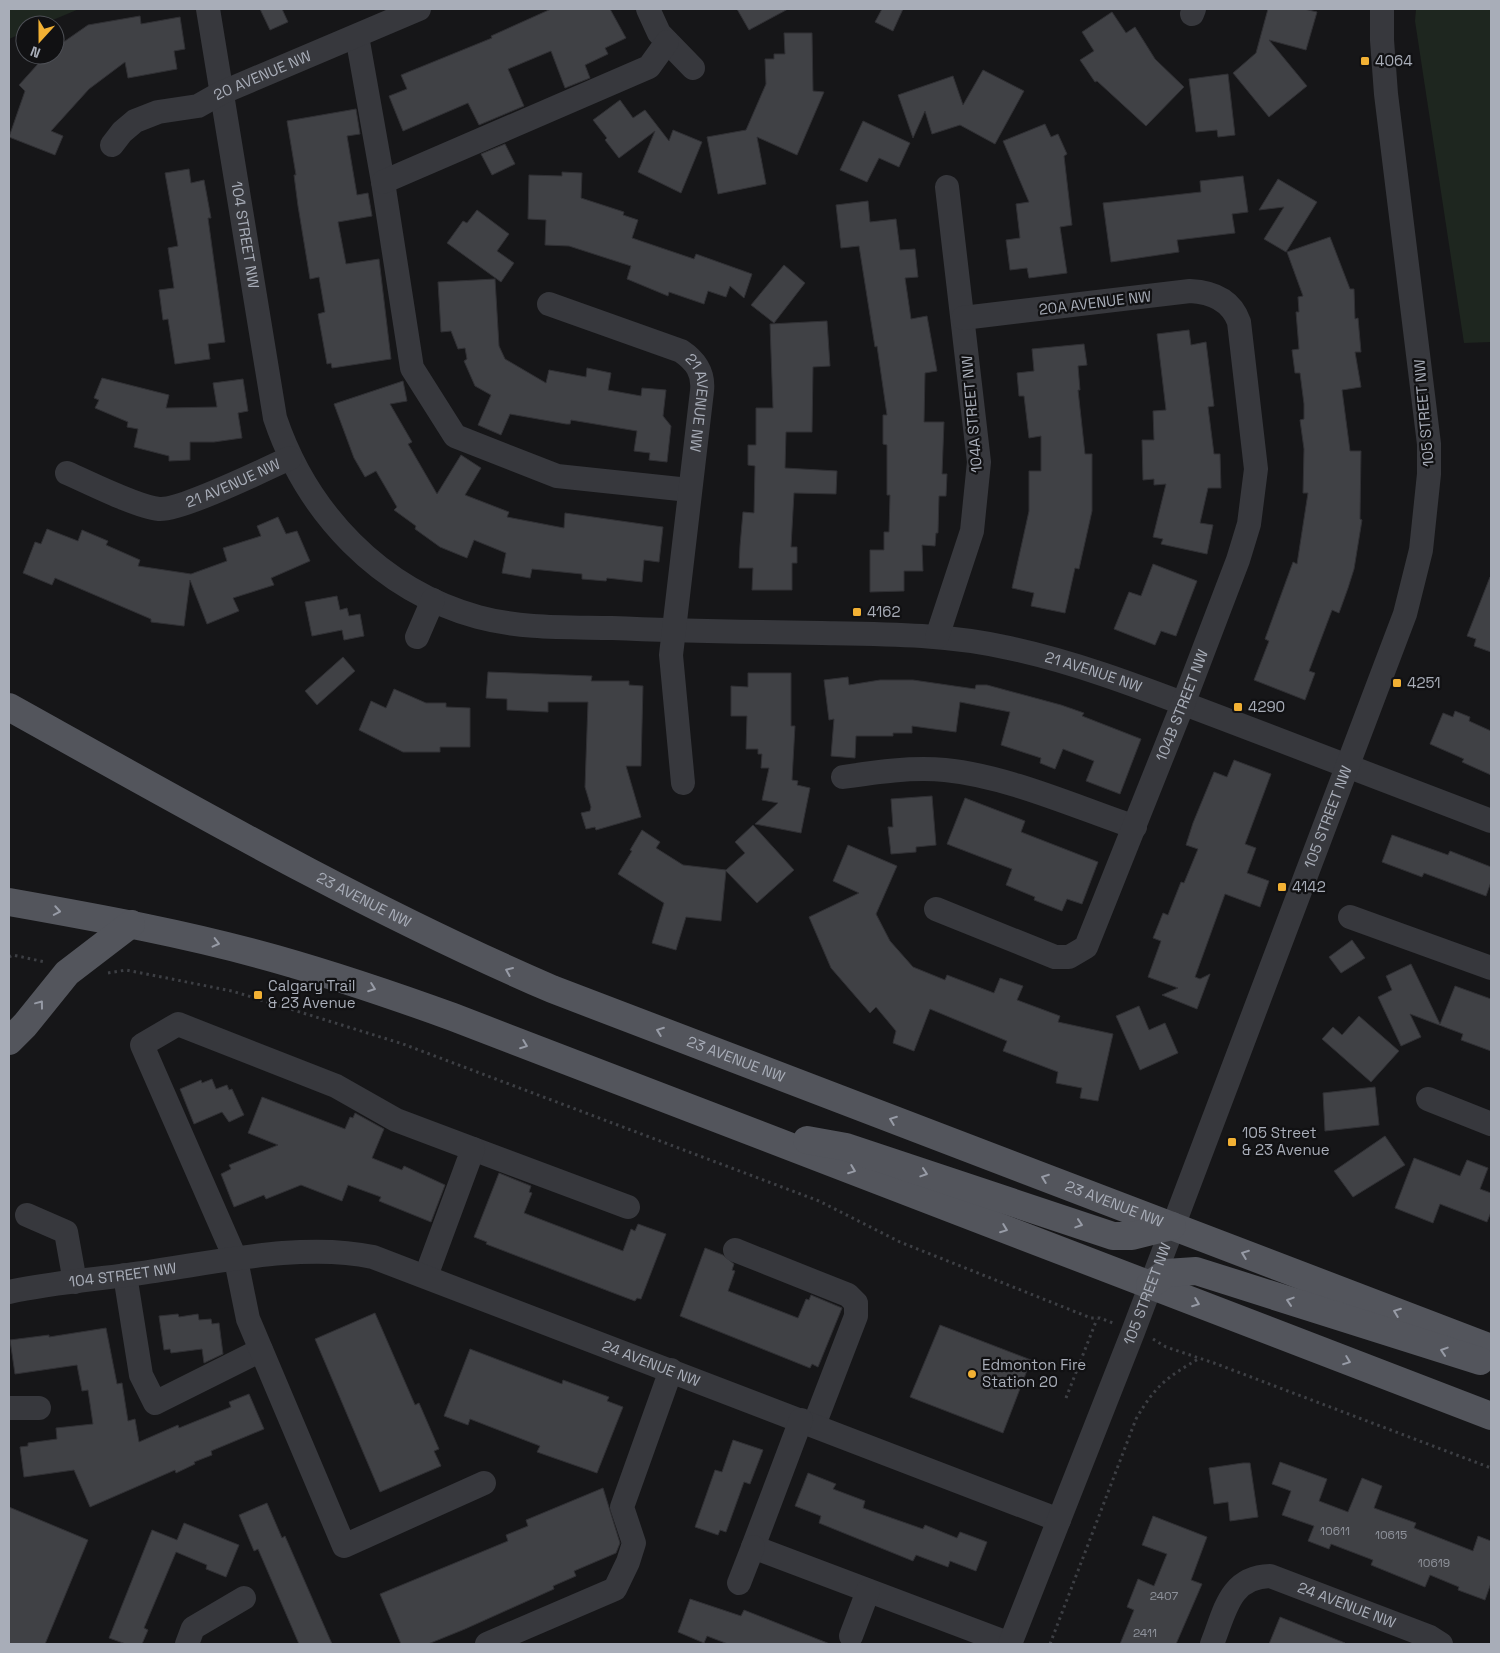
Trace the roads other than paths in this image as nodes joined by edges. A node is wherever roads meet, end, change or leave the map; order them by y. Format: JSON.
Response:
{"nodes":[{"id":1,"x":208,"y":9,"type":"edge"},
{"id":2,"x":419,"y":9,"type":"edge"},
{"id":3,"x":648,"y":9,"type":"edge"},
{"id":4,"x":1382,"y":9,"type":"edge"},
{"id":5,"x":357,"y":36,"type":"junction"},
{"id":6,"x":667,"y":42,"type":"junction"},
{"id":7,"x":693,"y":68,"type":"dead end"},
{"id":8,"x":221,"y":93,"type":"junction"},
{"id":9,"x":112,"y":145,"type":"dead end"},
{"id":10,"x":383,"y":182,"type":"junction"},
{"id":11,"x":947,"y":187,"type":"dead end"},
{"id":12,"x":1225,"y":301,"type":"joint"},
{"id":13,"x":549,"y":304,"type":"dead end"},
{"id":14,"x":962,"y":318,"type":"junction"},
{"id":15,"x":290,"y":458,"type":"junction"},
{"id":16,"x":67,"y":473,"type":"dead end"},
{"id":17,"x":689,"y":490,"type":"junction"},
{"id":18,"x":434,"y":600,"type":"junction"},
{"id":19,"x":673,"y":631,"type":"junction"},
{"id":20,"x":417,"y":637,"type":"dead end"},
{"id":21,"x":937,"y":637,"type":"junction"},
{"id":22,"x":1183,"y":704,"type":"junction"},
{"id":23,"x":9,"y":707,"type":"edge"},
{"id":24,"x":1347,"y":766,"type":"junction"},
{"id":25,"x":843,"y":777,"type":"dead end"},
{"id":26,"x":683,"y":783,"type":"dead end"},
{"id":27,"x":1491,"y":821,"type":"edge"},
{"id":28,"x":1135,"y":827,"type":"junction"},
{"id":29,"x":9,"y":902,"type":"edge"},
{"id":30,"x":936,"y":908,"type":"dead end"},
{"id":31,"x":1350,"y":917,"type":"dead end"},
{"id":32,"x":131,"y":924,"type":"junction"},
{"id":33,"x":1491,"y":968,"type":"edge"},
{"id":34,"x":9,"y":1040,"type":"edge"},
{"id":35,"x":1428,"y":1099,"type":"dead end"},
{"id":36,"x":1491,"y":1124,"type":"edge"},
{"id":37,"x":742,"y":1128,"type":"junction"},
{"id":38,"x":473,"y":1149,"type":"junction"},
{"id":39,"x":628,"y":1207,"type":"dead end"},
{"id":40,"x":27,"y":1215,"type":"dead end"},
{"id":41,"x":1172,"y":1226,"type":"junction"},
{"id":42,"x":735,"y":1250,"type":"dead end"},
{"id":43,"x":236,"y":1260,"type":"junction"},
{"id":44,"x":125,"y":1276,"type":"junction"},
{"id":45,"x":426,"y":1276,"type":"junction"},
{"id":46,"x":75,"y":1282,"type":"junction"},
{"id":47,"x":1150,"y":1286,"type":"junction"},
{"id":48,"x":9,"y":1292,"type":"edge"},
{"id":49,"x":1491,"y":1348,"type":"edge"},
{"id":50,"x":261,"y":1350,"type":"junction"},
{"id":51,"x":1491,"y":1363,"type":"edge"},
{"id":52,"x":671,"y":1370,"type":"junction"},
{"id":53,"x":9,"y":1408,"type":"edge"},
{"id":54,"x":39,"y":1408,"type":"dead end"},
{"id":55,"x":1491,"y":1416,"type":"edge"},
{"id":56,"x":807,"y":1422,"type":"junction"},
{"id":57,"x":484,"y":1483,"type":"dead end"},
{"id":58,"x":1059,"y":1520,"type":"junction"},
{"id":59,"x":753,"y":1547,"type":"junction"},
{"id":60,"x":739,"y":1584,"type":"dead end"},
{"id":61,"x":868,"y":1591,"type":"junction"},
{"id":62,"x":244,"y":1598,"type":"dead end"},
{"id":63,"x":851,"y":1636,"type":"dead end"},
{"id":64,"x":186,"y":1644,"type":"edge"},
{"id":65,"x":487,"y":1644,"type":"edge"},
{"id":66,"x":1010,"y":1644,"type":"edge"},
{"id":67,"x":1212,"y":1644,"type":"edge"},
{"id":68,"x":1441,"y":1644,"type":"edge"}],
"edges":[{"from":1,"to":8,"type":"street","name":"104 STREET NW"},
{"from":2,"to":5,"type":"street","name":"20 AVENUE NW"},
{"from":3,"to":6,"type":"street"},
{"from":4,"to":24,"type":"street","name":"105 STREET NW"},
{"from":5,"to":8,"type":"street","name":"20 AVENUE NW"},
{"from":5,"to":10,"type":"street"},
{"from":6,"to":7,"type":"street"},
{"from":6,"to":10,"type":"street"},
{"from":8,"to":9,"type":"street","name":"20 AVENUE NW"},
{"from":8,"to":15,"type":"street","name":"104 STREET NW"},
{"from":10,"to":17,"type":"street"},
{"from":11,"to":14,"type":"street","name":"104A STREET NW"},
{"from":12,"to":14,"type":"street","name":"20A AVENUE NW"},
{"from":12,"to":22,"type":"street","name":"104B STREET NW"},
{"from":13,"to":17,"type":"street","name":"21 AVENUE NW"},
{"from":14,"to":21,"type":"street","name":"104A STREET NW"},
{"from":15,"to":16,"type":"street","name":"21 AVENUE NW"},
{"from":15,"to":18,"type":"street","name":"21 AVENUE NW"},
{"from":17,"to":19,"type":"street","name":"21 AVENUE NW"},
{"from":18,"to":19,"type":"street","name":"21 AVENUE NW"},
{"from":18,"to":20,"type":"street"},
{"from":19,"to":21,"type":"street","name":"21 AVENUE NW"},
{"from":19,"to":26,"type":"street","name":"21 AVENUE NW"},
{"from":21,"to":22,"type":"street","name":"21 AVENUE NW"},
{"from":22,"to":24,"type":"street","name":"21 AVENUE NW"},
{"from":22,"to":28,"type":"street","name":"104B STREET NW"},
{"from":41,"to":23,"type":"main road","name":"23 AVENUE NW","one_way":true},
{"from":24,"to":27,"type":"street","name":"21 AVENUE NW"},
{"from":24,"to":41,"type":"street","name":"105 STREET NW"},
{"from":25,"to":28,"type":"street"},
{"from":28,"to":30,"type":"street","name":"104B STREET NW"},
{"from":29,"to":32,"type":"main road","one_way":true},
{"from":31,"to":33,"type":"street"},
{"from":34,"to":32,"type":"main road","one_way":true},
{"from":32,"to":37,"type":"main road","one_way":true},
{"from":35,"to":36,"type":"street"},
{"from":37,"to":41,"type":"main road","one_way":true},
{"from":37,"to":47,"type":"main road","one_way":true},
{"from":38,"to":39,"type":"street"},
{"from":38,"to":43,"type":"street"},
{"from":38,"to":45,"type":"street"},
{"from":40,"to":46,"type":"street"},
{"from":41,"to":47,"type":"street","name":"105 STREET NW"},
{"from":49,"to":41,"type":"main road","name":"23 AVENUE NW","one_way":true},
{"from":42,"to":56,"type":"street"},
{"from":43,"to":44,"type":"street","name":"104 STREET NW"},
{"from":43,"to":45,"type":"street","name":"24 AVENUE NW"},
{"from":43,"to":50,"type":"street"},
{"from":44,"to":46,"type":"street","name":"104 STREET NW"},
{"from":44,"to":50,"type":"street"},
{"from":45,"to":52,"type":"street","name":"24 AVENUE NW"},
{"from":46,"to":48,"type":"street","name":"104 STREET NW"},
{"from":51,"to":47,"type":"main road","one_way":true},
{"from":47,"to":55,"type":"main road","one_way":true},
{"from":47,"to":58,"type":"street","name":"105 STREET NW"},
{"from":50,"to":57,"type":"street"},
{"from":52,"to":56,"type":"street","name":"24 AVENUE NW"},
{"from":52,"to":65,"type":"street"},
{"from":53,"to":54,"type":"street"},
{"from":56,"to":58,"type":"street","name":"24 AVENUE NW"},
{"from":56,"to":59,"type":"street"},
{"from":58,"to":66,"type":"street","name":"105 STREET NW"},
{"from":59,"to":60,"type":"street"},
{"from":59,"to":61,"type":"street"},
{"from":61,"to":63,"type":"street"},
{"from":61,"to":66,"type":"street"},
{"from":62,"to":64,"type":"street"},
{"from":67,"to":68,"type":"street","name":"24 AVENUE NW"}]}
